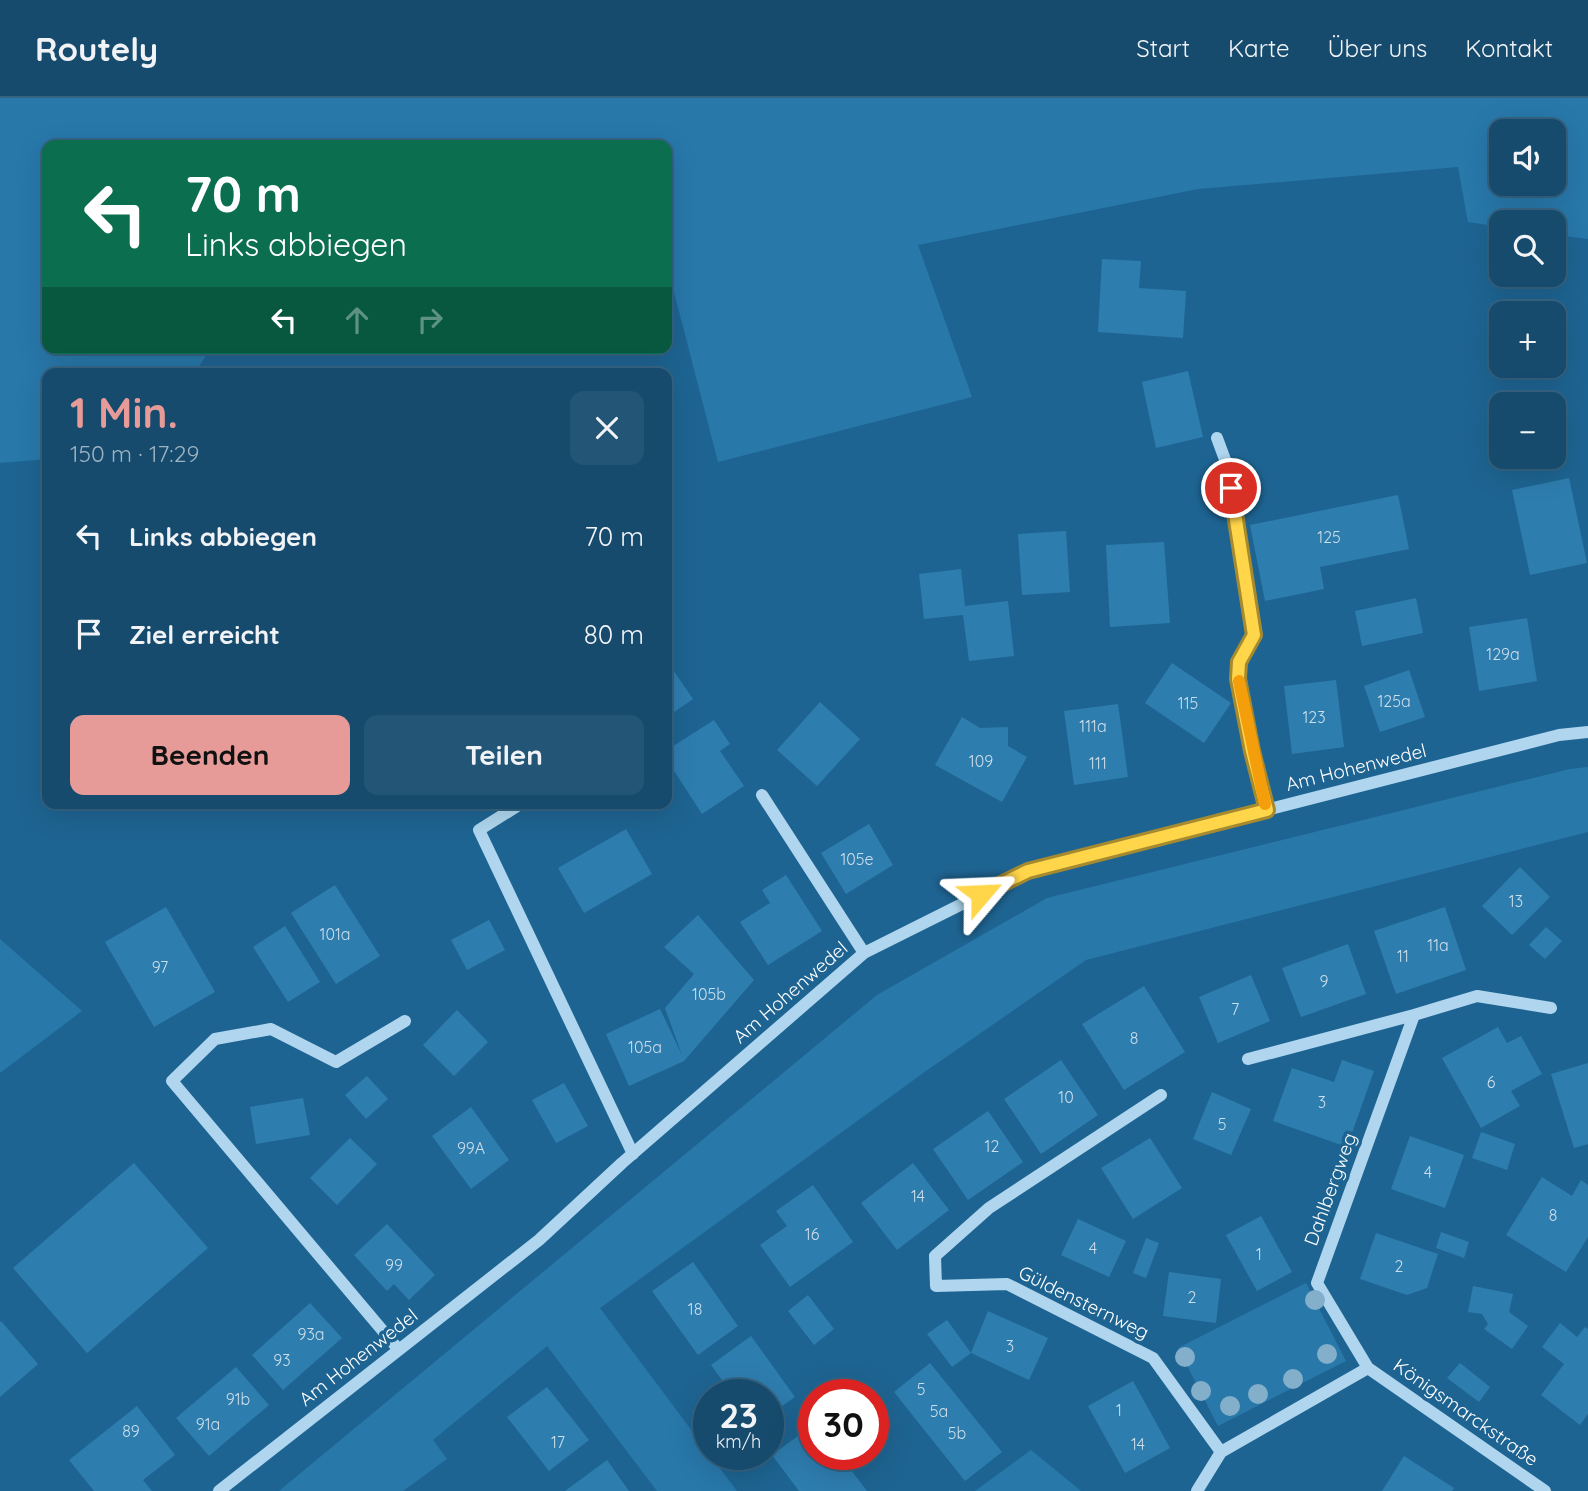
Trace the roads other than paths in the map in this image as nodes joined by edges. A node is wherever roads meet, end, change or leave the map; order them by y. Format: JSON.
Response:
{"nodes":[{"id":1,"x":1217,"y":438,"type":"dead end"},
{"id":2,"x":1588,"y":732,"type":"edge"},
{"id":3,"x":762,"y":796,"type":"dead end"},
{"id":4,"x":512,"y":809,"type":"edge"},
{"id":5,"x":1267,"y":810,"type":"junction"},
{"id":6,"x":864,"y":953,"type":"junction"},
{"id":7,"x":1551,"y":1008,"type":"dead end"},
{"id":8,"x":1414,"y":1015,"type":"junction"},
{"id":9,"x":405,"y":1021,"type":"dead end"},
{"id":10,"x":1248,"y":1059,"type":"dead end"},
{"id":11,"x":1161,"y":1095,"type":"dead end"},
{"id":12,"x":632,"y":1153,"type":"junction"},
{"id":13,"x":398,"y":1350,"type":"junction"},
{"id":14,"x":1368,"y":1368,"type":"junction"},
{"id":15,"x":1222,"y":1452,"type":"junction"},
{"id":16,"x":219,"y":1491,"type":"edge"},
{"id":17,"x":1197,"y":1491,"type":"edge"},
{"id":18,"x":1545,"y":1491,"type":"edge"}],
"edges":[{"from":1,"to":5,"type":"street"},
{"from":2,"to":5,"type":"street","name":"Am Hohenwedel"},
{"from":3,"to":6,"type":"street"},
{"from":4,"to":12,"type":"street"},
{"from":5,"to":6,"type":"street","name":"Am Hohenwedel"},
{"from":6,"to":12,"type":"street","name":"Am Hohenwedel"},
{"from":7,"to":8,"type":"street"},
{"from":8,"to":10,"type":"street"},
{"from":8,"to":14,"type":"street","name":"Dahlbergweg"},
{"from":9,"to":13,"type":"street"},
{"from":11,"to":15,"type":"street","name":"Güldensternweg"},
{"from":12,"to":13,"type":"street","name":"Am Hohenwedel"},
{"from":13,"to":16,"type":"street","name":"Am Hohenwedel"},
{"from":14,"to":15,"type":"street","name":"Königsmarckstraße"},
{"from":14,"to":18,"type":"street","name":"Königsmarckstraße"},
{"from":15,"to":17,"type":"street","name":"Königsmarckstraße"}]}
